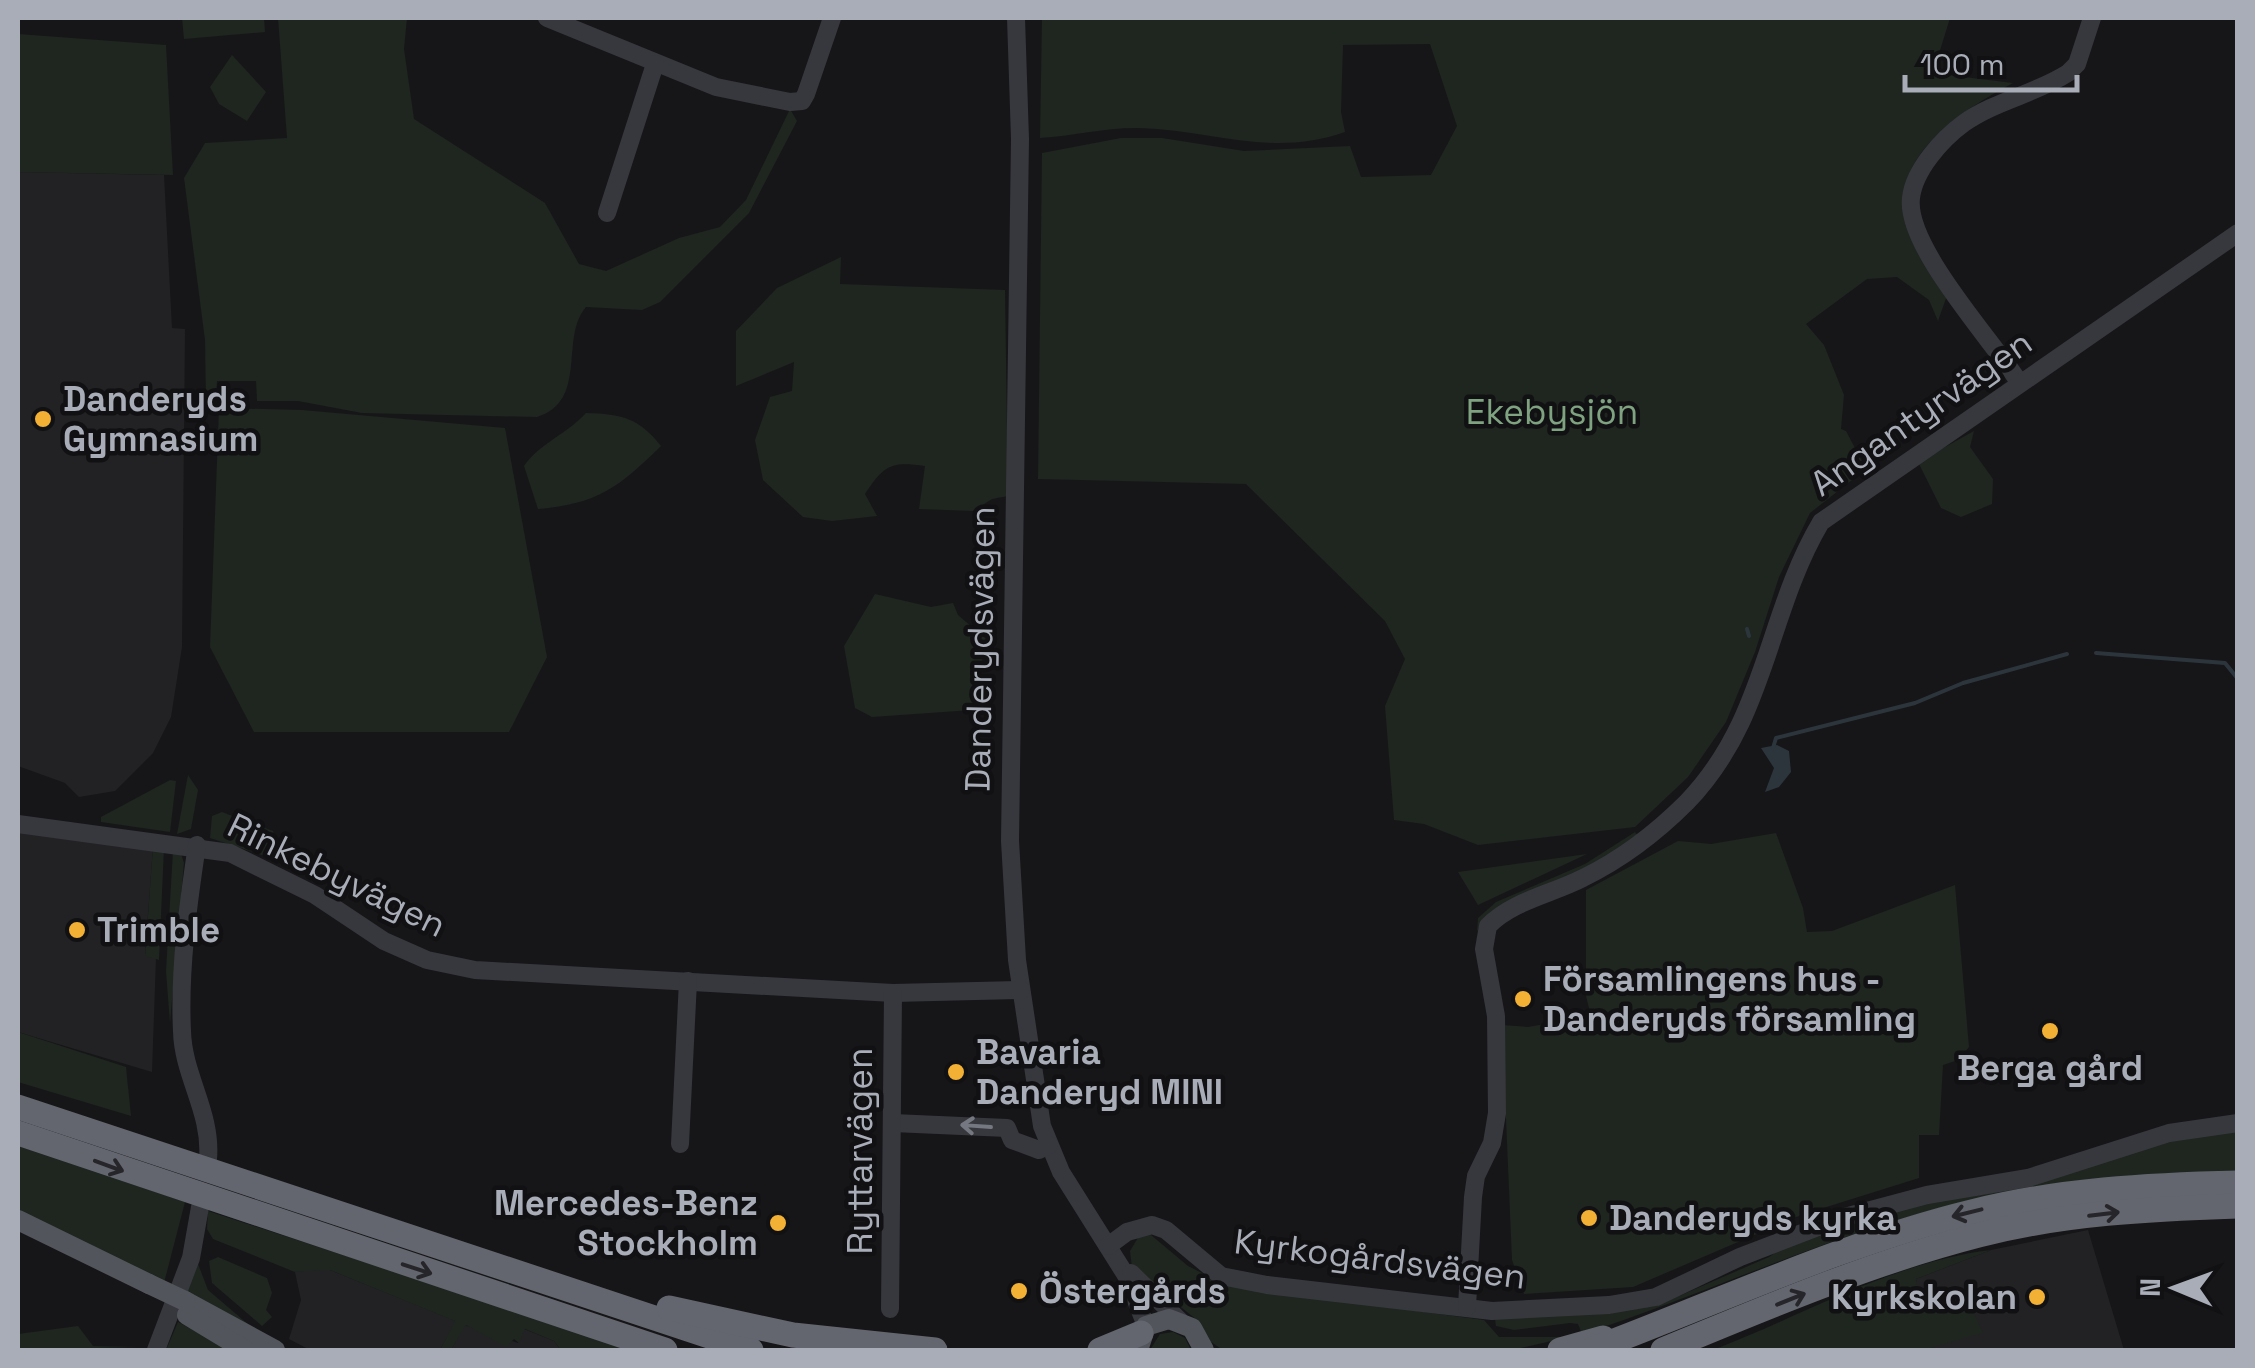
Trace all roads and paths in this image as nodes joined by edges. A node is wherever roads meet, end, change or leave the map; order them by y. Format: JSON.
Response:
{"nodes":[{"id":1,"x":547,"y":18,"type":"edge"},
{"id":2,"x":832,"y":18,"type":"edge"},
{"id":3,"x":1016,"y":18,"type":"edge"},
{"id":4,"x":2092,"y":18,"type":"edge"},
{"id":5,"x":655,"y":64,"type":"junction"},
{"id":6,"x":607,"y":214,"type":"dead end"},
{"id":7,"x":2238,"y":233,"type":"edge"},
{"id":8,"x":2018,"y":382,"type":"junction"},
{"id":9,"x":18,"y":824,"type":"edge"},
{"id":10,"x":198,"y":845,"type":"junction"},
{"id":11,"x":688,"y":981,"type":"junction"},
{"id":12,"x":1021,"y":990,"type":"junction"},
{"id":13,"x":893,"y":993,"type":"junction"},
{"id":14,"x":18,"y":1107,"type":"edge"},
{"id":15,"x":893,"y":1123,"type":"junction"},
{"id":16,"x":2238,"y":1124,"type":"edge"},
{"id":17,"x":18,"y":1134,"type":"edge"},
{"id":18,"x":680,"y":1144,"type":"dead end"},
{"id":19,"x":1050,"y":1145,"type":"junction"},
{"id":20,"x":200,"y":1162,"type":"junction"},
{"id":21,"x":2238,"y":1183,"type":"edge"},
{"id":22,"x":2238,"y":1206,"type":"edge"},
{"id":23,"x":200,"y":1207,"type":"dead end"},
{"id":24,"x":18,"y":1220,"type":"edge"},
{"id":25,"x":1113,"y":1253,"type":"junction"},
{"id":26,"x":1815,"y":1264,"type":"junction"},
{"id":27,"x":183,"y":1306,"type":"junction"},
{"id":28,"x":1466,"y":1308,"type":"junction"},
{"id":29,"x":890,"y":1309,"type":"dead end"},
{"id":30,"x":1180,"y":1321,"type":"junction"},
{"id":31,"x":1700,"y":1335,"type":"junction"},
{"id":32,"x":1142,"y":1337,"type":"edge"},
{"id":33,"x":156,"y":1350,"type":"edge"},
{"id":34,"x":245,"y":1350,"type":"edge"},
{"id":35,"x":274,"y":1350,"type":"edge"},
{"id":36,"x":666,"y":1350,"type":"edge"},
{"id":37,"x":750,"y":1350,"type":"edge"},
{"id":38,"x":935,"y":1350,"type":"edge"},
{"id":39,"x":1100,"y":1350,"type":"edge"},
{"id":40,"x":1204,"y":1350,"type":"edge"},
{"id":41,"x":1560,"y":1350,"type":"edge"},
{"id":42,"x":1591,"y":1350,"type":"edge"},
{"id":43,"x":1654,"y":1350,"type":"edge"},
{"id":44,"x":1663,"y":1350,"type":"edge"}],
"edges":[{"from":1,"to":5,"type":"street"},
{"from":2,"to":5,"type":"street"},
{"from":3,"to":12,"type":"street","name":"Danderydsvägen"},
{"from":4,"to":8,"type":"street"},
{"from":5,"to":6,"type":"street"},
{"from":7,"to":8,"type":"street","name":"Angantyrvägen"},
{"from":8,"to":28,"type":"street","name":"Angantyrvägen"},
{"from":9,"to":10,"type":"street","name":"Rinkebyvägen"},
{"from":10,"to":11,"type":"street","name":"Rinkebyvägen"},
{"from":10,"to":20,"type":"street"},
{"from":11,"to":13,"type":"street","name":"Rinkebyvägen"},
{"from":11,"to":18,"type":"street"},
{"from":12,"to":13,"type":"street","name":"Rinkebyvägen"},
{"from":12,"to":19,"type":"street","name":"Danderydsvägen"},
{"from":13,"to":15,"type":"street","name":"Ryttarvägen"},
{"from":14,"to":20,"type":"highway"},
{"from":19,"to":15,"type":"street","one_way":true},
{"from":15,"to":29,"type":"street","name":"Ryttarvägen"},
{"from":16,"to":28,"type":"street","name":"Kyrkogårdsvägen"},
{"from":17,"to":36,"type":"highway","one_way":true},
{"from":19,"to":25,"type":"street","name":"Danderydsvägen"},
{"from":20,"to":37,"type":"highway"},
{"from":20,"to":38,"type":"highway"},
{"from":21,"to":26,"type":"highway","one_way":true},
{"from":31,"to":22,"type":"highway","one_way":true},
{"from":23,"to":33,"type":"street"},
{"from":24,"to":27,"type":"main road"},
{"from":25,"to":28,"type":"street","name":"Kyrkogårdsvägen"},
{"from":25,"to":30,"type":"street","name":"Danderydsvägen"},
{"from":25,"to":32,"type":"street","name":"Danderydsvägen"},
{"from":26,"to":41,"type":"highway"},
{"from":26,"to":42,"type":"highway"},
{"from":27,"to":34,"type":"main road"},
{"from":27,"to":35,"type":"main road"},
{"from":30,"to":32,"type":"main road"},
{"from":30,"to":40,"type":"main road"},
{"from":31,"to":43,"type":"highway"},
{"from":31,"to":44,"type":"highway"},
{"from":32,"to":39,"type":"highway"}]}
